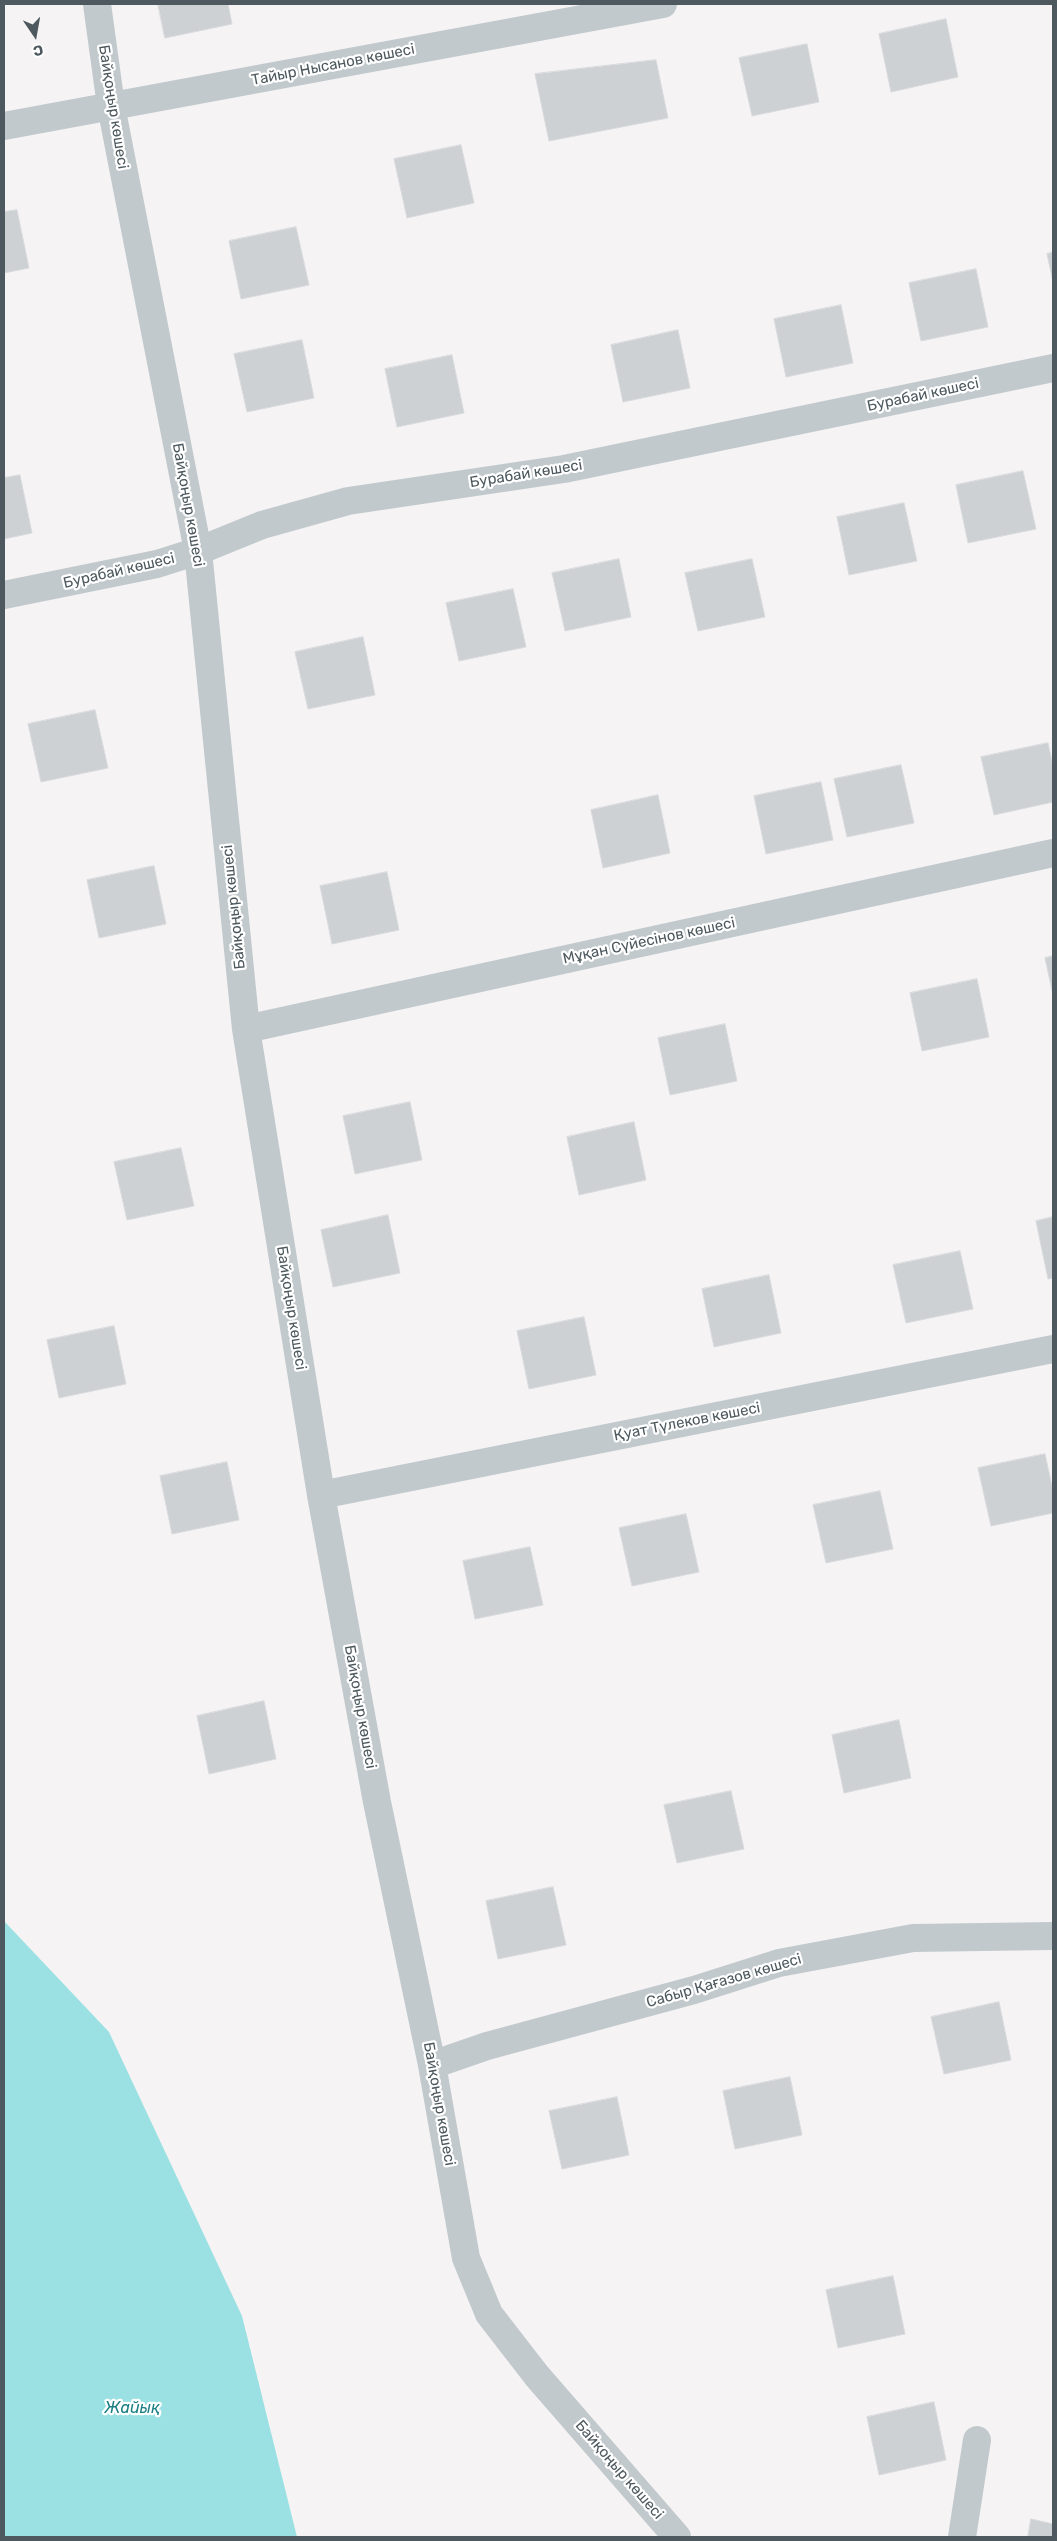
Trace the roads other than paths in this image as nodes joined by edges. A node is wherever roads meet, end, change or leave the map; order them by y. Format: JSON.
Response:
{"nodes":[{"id":1,"x":97,"y":4,"type":"edge"},
{"id":2,"x":662,"y":4,"type":"edge"},
{"id":3,"x":112,"y":106,"type":"junction"},
{"id":4,"x":4,"y":126,"type":"edge"},
{"id":5,"x":1053,"y":368,"type":"edge"},
{"id":6,"x":198,"y":551,"type":"junction"},
{"id":7,"x":4,"y":596,"type":"edge"},
{"id":8,"x":1053,"y":853,"type":"edge"},
{"id":9,"x":246,"y":1029,"type":"junction"},
{"id":10,"x":1053,"y":1349,"type":"edge"},
{"id":11,"x":321,"y":1495,"type":"junction"},
{"id":12,"x":1053,"y":1936,"type":"edge"},
{"id":13,"x":432,"y":2064,"type":"junction"},
{"id":14,"x":977,"y":2440,"type":"dead end"},
{"id":15,"x":677,"y":2537,"type":"edge"},
{"id":16,"x":962,"y":2537,"type":"edge"}],
"edges":[{"from":1,"to":3,"type":"street","name":"Байқоңыр көшесi"},
{"from":2,"to":3,"type":"street","name":"Тайыр Нысанов көшесi"},
{"from":3,"to":4,"type":"street","name":"Тайыр Нысанов көшесi"},
{"from":3,"to":6,"type":"street","name":"Байқоңыр көшесi"},
{"from":5,"to":6,"type":"street","name":"Бурабай көшесi"},
{"from":6,"to":7,"type":"street","name":"Бурабай көшесi"},
{"from":6,"to":9,"type":"street","name":"Байқоңыр көшесi"},
{"from":8,"to":9,"type":"street","name":"Мұқан Сүйесінов көшесі"},
{"from":9,"to":11,"type":"street","name":"Байқоңыр көшесi"},
{"from":10,"to":11,"type":"street","name":"Қуат Түлеков көшесі"},
{"from":11,"to":13,"type":"street","name":"Байқоңыр көшесi"},
{"from":12,"to":13,"type":"street","name":"Сабыр Қағазов көшесі"},
{"from":13,"to":15,"type":"street","name":"Байқоңыр көшесi"},
{"from":14,"to":16,"type":"street"}]}
